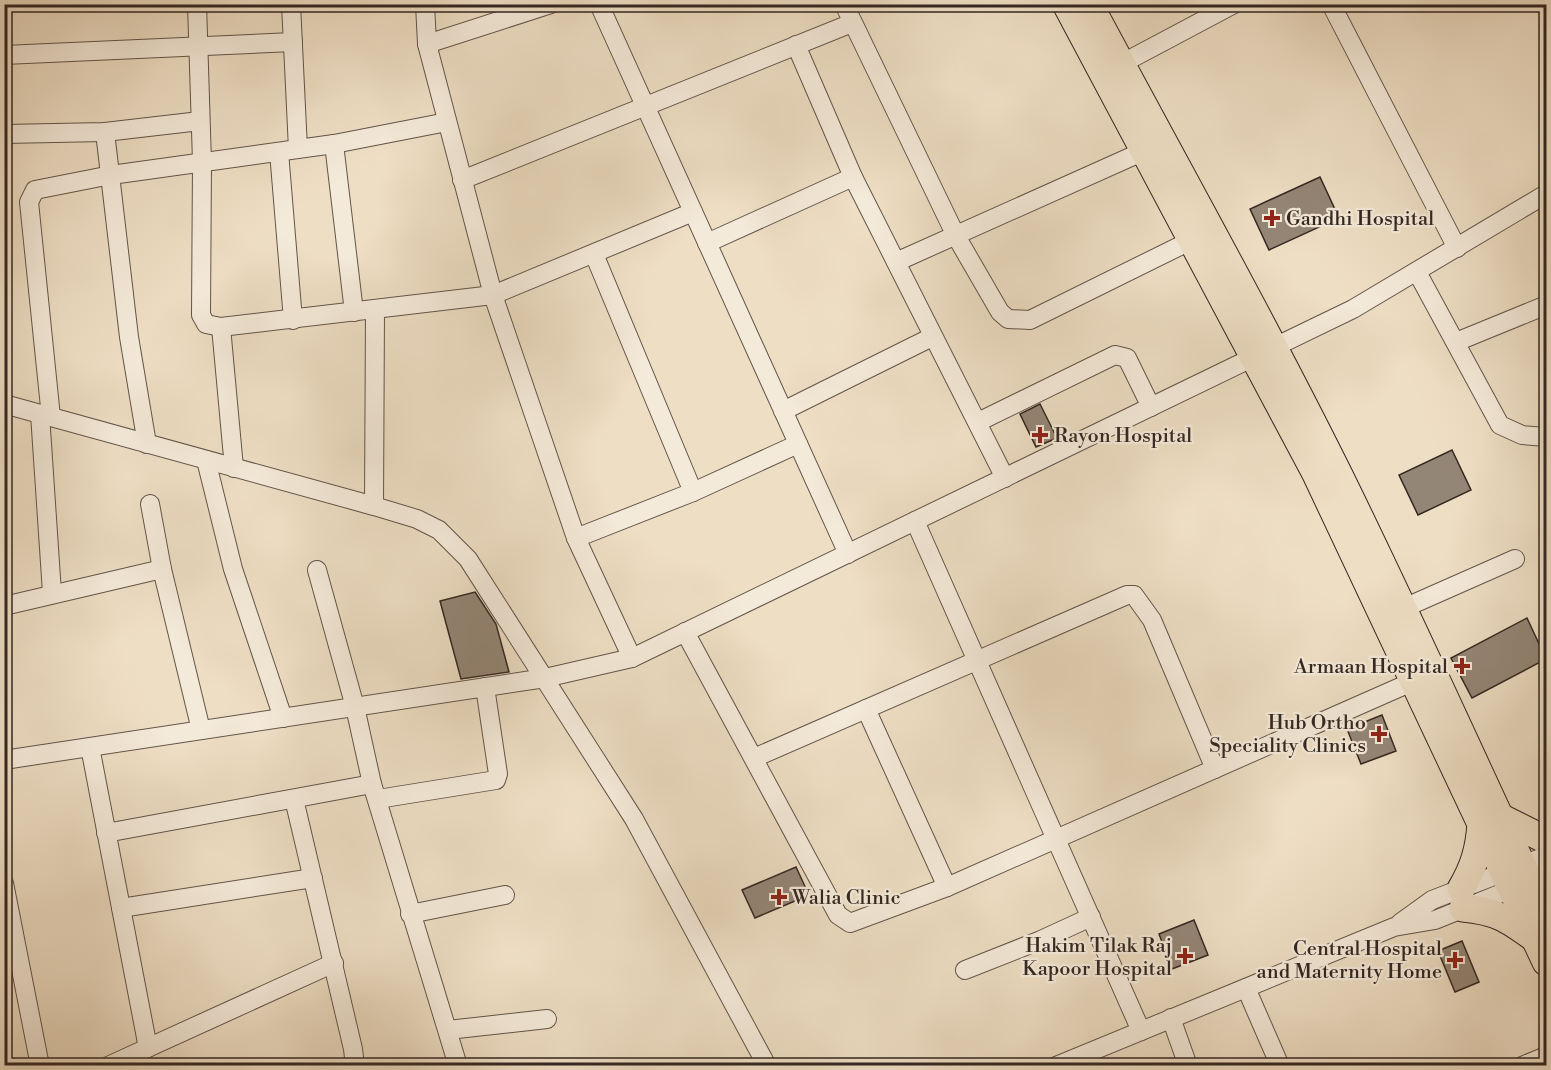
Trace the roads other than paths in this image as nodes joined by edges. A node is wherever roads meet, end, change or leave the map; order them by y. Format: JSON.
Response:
{"nodes":[{"id":1,"x":197,"y":4,"type":"edge"},
{"id":2,"x":291,"y":4,"type":"edge"},
{"id":3,"x":425,"y":4,"type":"edge"},
{"id":4,"x":599,"y":4,"type":"edge"},
{"id":5,"x":844,"y":4,"type":"edge"},
{"id":6,"x":1066,"y":4,"type":"edge"},
{"id":7,"x":1089,"y":4,"type":"edge"},
{"id":8,"x":1234,"y":4,"type":"edge"},
{"id":9,"x":1331,"y":4,"type":"edge"},
{"id":10,"x":542,"y":6,"type":"edge"},
{"id":11,"x":852,"y":23,"type":"junction"},
{"id":12,"x":293,"y":42,"type":"junction"},
{"id":13,"x":428,"y":44,"type":"junction"},
{"id":14,"x":197,"y":45,"type":"junction"},
{"id":15,"x":796,"y":45,"type":"junction"},
{"id":16,"x":4,"y":55,"type":"edge"},
{"id":17,"x":1121,"y":64,"type":"junction"},
{"id":18,"x":643,"y":105,"type":"junction"},
{"id":19,"x":200,"y":121,"type":"junction"},
{"id":20,"x":447,"y":122,"type":"junction"},
{"id":21,"x":105,"y":132,"type":"junction"},
{"id":22,"x":4,"y":134,"type":"edge"},
{"id":23,"x":334,"y":144,"type":"junction"},
{"id":24,"x":298,"y":149,"type":"junction"},
{"id":25,"x":1144,"y":150,"type":"junction"},
{"id":26,"x":279,"y":152,"type":"junction"},
{"id":27,"x":202,"y":162,"type":"junction"},
{"id":28,"x":111,"y":175,"type":"junction"},
{"id":29,"x":853,"y":177,"type":"junction"},
{"id":30,"x":462,"y":180,"type":"junction"},
{"id":31,"x":1546,"y":194,"type":"edge"},
{"id":32,"x":693,"y":212,"type":"junction"},
{"id":33,"x":956,"y":236,"type":"junction"},
{"id":34,"x":1192,"y":240,"type":"junction"},
{"id":35,"x":707,"y":243,"type":"junction"},
{"id":36,"x":1457,"y":248,"type":"junction"},
{"id":37,"x":594,"y":254,"type":"junction"},
{"id":38,"x":896,"y":262,"type":"junction"},
{"id":39,"x":1417,"y":272,"type":"junction"},
{"id":40,"x":493,"y":295,"type":"junction"},
{"id":41,"x":1544,"y":306,"type":"dead end"},
{"id":42,"x":375,"y":309,"type":"junction"},
{"id":43,"x":354,"y":312,"type":"junction"},
{"id":44,"x":293,"y":320,"type":"junction"},
{"id":45,"x":221,"y":327,"type":"junction"},
{"id":46,"x":932,"y":337,"type":"junction"},
{"id":47,"x":1456,"y":342,"type":"junction"},
{"id":48,"x":1264,"y":353,"type":"junction"},
{"id":49,"x":4,"y":404,"type":"edge"},
{"id":50,"x":1151,"y":407,"type":"junction"},
{"id":51,"x":783,"y":411,"type":"junction"},
{"id":52,"x":46,"y":416,"type":"junction"},
{"id":53,"x":978,"y":422,"type":"junction"},
{"id":54,"x":1546,"y":437,"type":"edge"},
{"id":55,"x":147,"y":444,"type":"junction"},
{"id":56,"x":798,"y":444,"type":"junction"},
{"id":57,"x":206,"y":460,"type":"junction"},
{"id":58,"x":234,"y":468,"type":"junction"},
{"id":59,"x":1005,"y":478,"type":"junction"},
{"id":60,"x":693,"y":492,"type":"junction"},
{"id":61,"x":150,"y":504,"type":"dead end"},
{"id":62,"x":374,"y":506,"type":"junction"},
{"id":63,"x":915,"y":521,"type":"junction"},
{"id":64,"x":576,"y":538,"type":"junction"},
{"id":65,"x":848,"y":554,"type":"junction"},
{"id":66,"x":1515,"y":559,"type":"dead end"},
{"id":67,"x":162,"y":569,"type":"junction"},
{"id":68,"x":317,"y":570,"type":"dead end"},
{"id":69,"x":52,"y":593,"type":"junction"},
{"id":70,"x":4,"y":606,"type":"edge"},
{"id":71,"x":1404,"y":608,"type":"junction"},
{"id":72,"x":685,"y":632,"type":"junction"},
{"id":73,"x":632,"y":658,"type":"junction"},
{"id":74,"x":976,"y":660,"type":"junction"},
{"id":75,"x":545,"y":678,"type":"junction"},
{"id":76,"x":1414,"y":681,"type":"junction"},
{"id":77,"x":485,"y":687,"type":"junction"},
{"id":78,"x":355,"y":707,"type":"junction"},
{"id":79,"x":866,"y":709,"type":"junction"},
{"id":80,"x":283,"y":718,"type":"junction"},
{"id":81,"x":201,"y":730,"type":"junction"},
{"id":82,"x":90,"y":747,"type":"junction"},
{"id":83,"x":754,"y":758,"type":"junction"},
{"id":84,"x":4,"y":760,"type":"edge"},
{"id":85,"x":1215,"y":769,"type":"junction"},
{"id":86,"x":375,"y":791,"type":"junction"},
{"id":87,"x":294,"y":799,"type":"junction"},
{"id":88,"x":1491,"y":820,"type":"junction"},
{"id":89,"x":106,"y":832,"type":"junction"},
{"id":90,"x":1056,"y":839,"type":"junction"},
{"id":91,"x":1546,"y":840,"type":"edge"},
{"id":92,"x":1527,"y":873,"type":"edge"},
{"id":93,"x":313,"y":878,"type":"junction"},
{"id":94,"x":4,"y":883,"type":"edge"},
{"id":95,"x":947,"y":887,"type":"junction"},
{"id":96,"x":505,"y":895,"type":"dead end"},
{"id":97,"x":1462,"y":899,"type":"junction"},
{"id":98,"x":121,"y":908,"type":"junction"},
{"id":99,"x":410,"y":914,"type":"junction"},
{"id":100,"x":1090,"y":917,"type":"junction"},
{"id":101,"x":1543,"y":939,"type":"edge"},
{"id":102,"x":334,"y":963,"type":"junction"},
{"id":103,"x":964,"y":970,"type":"dead end"},
{"id":104,"x":1246,"y":988,"type":"junction"},
{"id":105,"x":1171,"y":1018,"type":"junction"},
{"id":106,"x":547,"y":1019,"type":"dead end"},
{"id":107,"x":448,"y":1030,"type":"junction"},
{"id":108,"x":1141,"y":1030,"type":"junction"},
{"id":109,"x":148,"y":1048,"type":"junction"},
{"id":110,"x":1546,"y":1056,"type":"edge"},
{"id":111,"x":1273,"y":1063,"type":"edge"},
{"id":112,"x":40,"y":1065,"type":"edge"},
{"id":113,"x":108,"y":1065,"type":"edge"},
{"id":114,"x":355,"y":1065,"type":"edge"},
{"id":115,"x":458,"y":1065,"type":"edge"},
{"id":116,"x":767,"y":1065,"type":"edge"},
{"id":117,"x":1056,"y":1065,"type":"edge"},
{"id":118,"x":1188,"y":1065,"type":"edge"},
{"id":119,"x":1522,"y":1065,"type":"edge"}],
"edges":[{"from":1,"to":14,"type":"street"},
{"from":2,"to":12,"type":"street"},
{"from":3,"to":13,"type":"street"},
{"from":4,"to":18,"type":"street"},
{"from":5,"to":11,"type":"street"},
{"from":6,"to":25,"type":"highway"},
{"from":7,"to":17,"type":"highway"},
{"from":8,"to":17,"type":"street"},
{"from":9,"to":36,"type":"street"},
{"from":10,"to":13,"type":"street"},
{"from":11,"to":15,"type":"street"},
{"from":11,"to":33,"type":"street"},
{"from":12,"to":14,"type":"street"},
{"from":12,"to":24,"type":"street"},
{"from":13,"to":20,"type":"street"},
{"from":14,"to":16,"type":"street"},
{"from":14,"to":19,"type":"street"},
{"from":15,"to":18,"type":"street"},
{"from":15,"to":29,"type":"street"},
{"from":17,"to":48,"type":"highway"},
{"from":18,"to":30,"type":"street"},
{"from":18,"to":32,"type":"street"},
{"from":19,"to":21,"type":"street"},
{"from":19,"to":27,"type":"street"},
{"from":20,"to":23,"type":"street"},
{"from":20,"to":30,"type":"street"},
{"from":21,"to":22,"type":"street"},
{"from":21,"to":28,"type":"street"},
{"from":23,"to":24,"type":"street"},
{"from":23,"to":43,"type":"street"},
{"from":24,"to":26,"type":"street"},
{"from":25,"to":33,"type":"street"},
{"from":25,"to":34,"type":"highway"},
{"from":26,"to":27,"type":"street"},
{"from":26,"to":44,"type":"street"},
{"from":27,"to":28,"type":"street"},
{"from":27,"to":45,"type":"street"},
{"from":28,"to":52,"type":"street"},
{"from":28,"to":55,"type":"street"},
{"from":29,"to":35,"type":"street"},
{"from":29,"to":38,"type":"street"},
{"from":30,"to":40,"type":"street"},
{"from":31,"to":36,"type":"street"},
{"from":32,"to":35,"type":"street"},
{"from":32,"to":37,"type":"street"},
{"from":33,"to":34,"type":"street"},
{"from":33,"to":38,"type":"street"},
{"from":34,"to":48,"type":"highway"},
{"from":35,"to":51,"type":"street"},
{"from":36,"to":39,"type":"street"},
{"from":37,"to":40,"type":"street"},
{"from":37,"to":60,"type":"street"},
{"from":38,"to":46,"type":"street"},
{"from":39,"to":47,"type":"street"},
{"from":39,"to":48,"type":"street"},
{"from":40,"to":42,"type":"street"},
{"from":40,"to":64,"type":"street"},
{"from":41,"to":47,"type":"street"},
{"from":42,"to":43,"type":"street"},
{"from":42,"to":62,"type":"street"},
{"from":43,"to":44,"type":"street"},
{"from":44,"to":45,"type":"street"},
{"from":45,"to":58,"type":"street"},
{"from":46,"to":51,"type":"street"},
{"from":46,"to":53,"type":"street"},
{"from":47,"to":54,"type":"street"},
{"from":48,"to":50,"type":"street"},
{"from":48,"to":71,"type":"highway"},
{"from":48,"to":76,"type":"highway"},
{"from":49,"to":52,"type":"street"},
{"from":50,"to":53,"type":"street"},
{"from":50,"to":59,"type":"street"},
{"from":51,"to":56,"type":"street"},
{"from":52,"to":55,"type":"street"},
{"from":52,"to":69,"type":"street"},
{"from":53,"to":59,"type":"street"},
{"from":55,"to":57,"type":"street"},
{"from":56,"to":60,"type":"street"},
{"from":56,"to":65,"type":"street"},
{"from":57,"to":58,"type":"street"},
{"from":57,"to":80,"type":"street"},
{"from":58,"to":62,"type":"street"},
{"from":59,"to":63,"type":"street"},
{"from":60,"to":64,"type":"street"},
{"from":61,"to":67,"type":"street"},
{"from":62,"to":75,"type":"street"},
{"from":63,"to":65,"type":"street"},
{"from":63,"to":74,"type":"street"},
{"from":64,"to":73,"type":"street"},
{"from":65,"to":72,"type":"street"},
{"from":66,"to":71,"type":"street"},
{"from":67,"to":69,"type":"street"},
{"from":67,"to":81,"type":"street"},
{"from":68,"to":78,"type":"street"},
{"from":69,"to":70,"type":"street"},
{"from":71,"to":88,"type":"highway"},
{"from":72,"to":73,"type":"street"},
{"from":72,"to":83,"type":"street"},
{"from":73,"to":75,"type":"street"},
{"from":74,"to":79,"type":"street"},
{"from":74,"to":85,"type":"street"},
{"from":74,"to":90,"type":"street"},
{"from":75,"to":77,"type":"street"},
{"from":75,"to":116,"type":"street"},
{"from":76,"to":85,"type":"street"},
{"from":76,"to":88,"type":"highway"},
{"from":77,"to":78,"type":"street"},
{"from":77,"to":86,"type":"street"},
{"from":78,"to":80,"type":"street"},
{"from":78,"to":86,"type":"street"},
{"from":79,"to":83,"type":"street"},
{"from":79,"to":95,"type":"street"},
{"from":80,"to":81,"type":"street"},
{"from":81,"to":82,"type":"street"},
{"from":82,"to":84,"type":"street"},
{"from":82,"to":89,"type":"street"},
{"from":83,"to":95,"type":"street"},
{"from":85,"to":90,"type":"street"},
{"from":86,"to":87,"type":"street"},
{"from":86,"to":99,"type":"street"},
{"from":87,"to":89,"type":"street"},
{"from":87,"to":93,"type":"street"},
{"from":88,"to":91,"type":"highway"},
{"from":88,"to":92,"type":"highway"},
{"from":88,"to":97,"type":"highway"},
{"from":89,"to":98,"type":"street"},
{"from":90,"to":95,"type":"street"},
{"from":90,"to":100,"type":"street"},
{"from":92,"to":97,"type":"street"},
{"from":92,"to":101,"type":"highway"},
{"from":93,"to":98,"type":"street"},
{"from":93,"to":102,"type":"street"},
{"from":94,"to":112,"type":"street"},
{"from":96,"to":99,"type":"street"},
{"from":97,"to":101,"type":"highway"},
{"from":97,"to":104,"type":"street"},
{"from":98,"to":109,"type":"street"},
{"from":99,"to":107,"type":"street"},
{"from":100,"to":103,"type":"street"},
{"from":100,"to":108,"type":"street"},
{"from":102,"to":109,"type":"street"},
{"from":102,"to":114,"type":"street"},
{"from":104,"to":105,"type":"street"},
{"from":104,"to":111,"type":"street"},
{"from":105,"to":108,"type":"street"},
{"from":105,"to":118,"type":"street"},
{"from":106,"to":107,"type":"street"},
{"from":107,"to":115,"type":"street"},
{"from":108,"to":117,"type":"street"},
{"from":109,"to":113,"type":"street"},
{"from":110,"to":119,"type":"street"}]}
